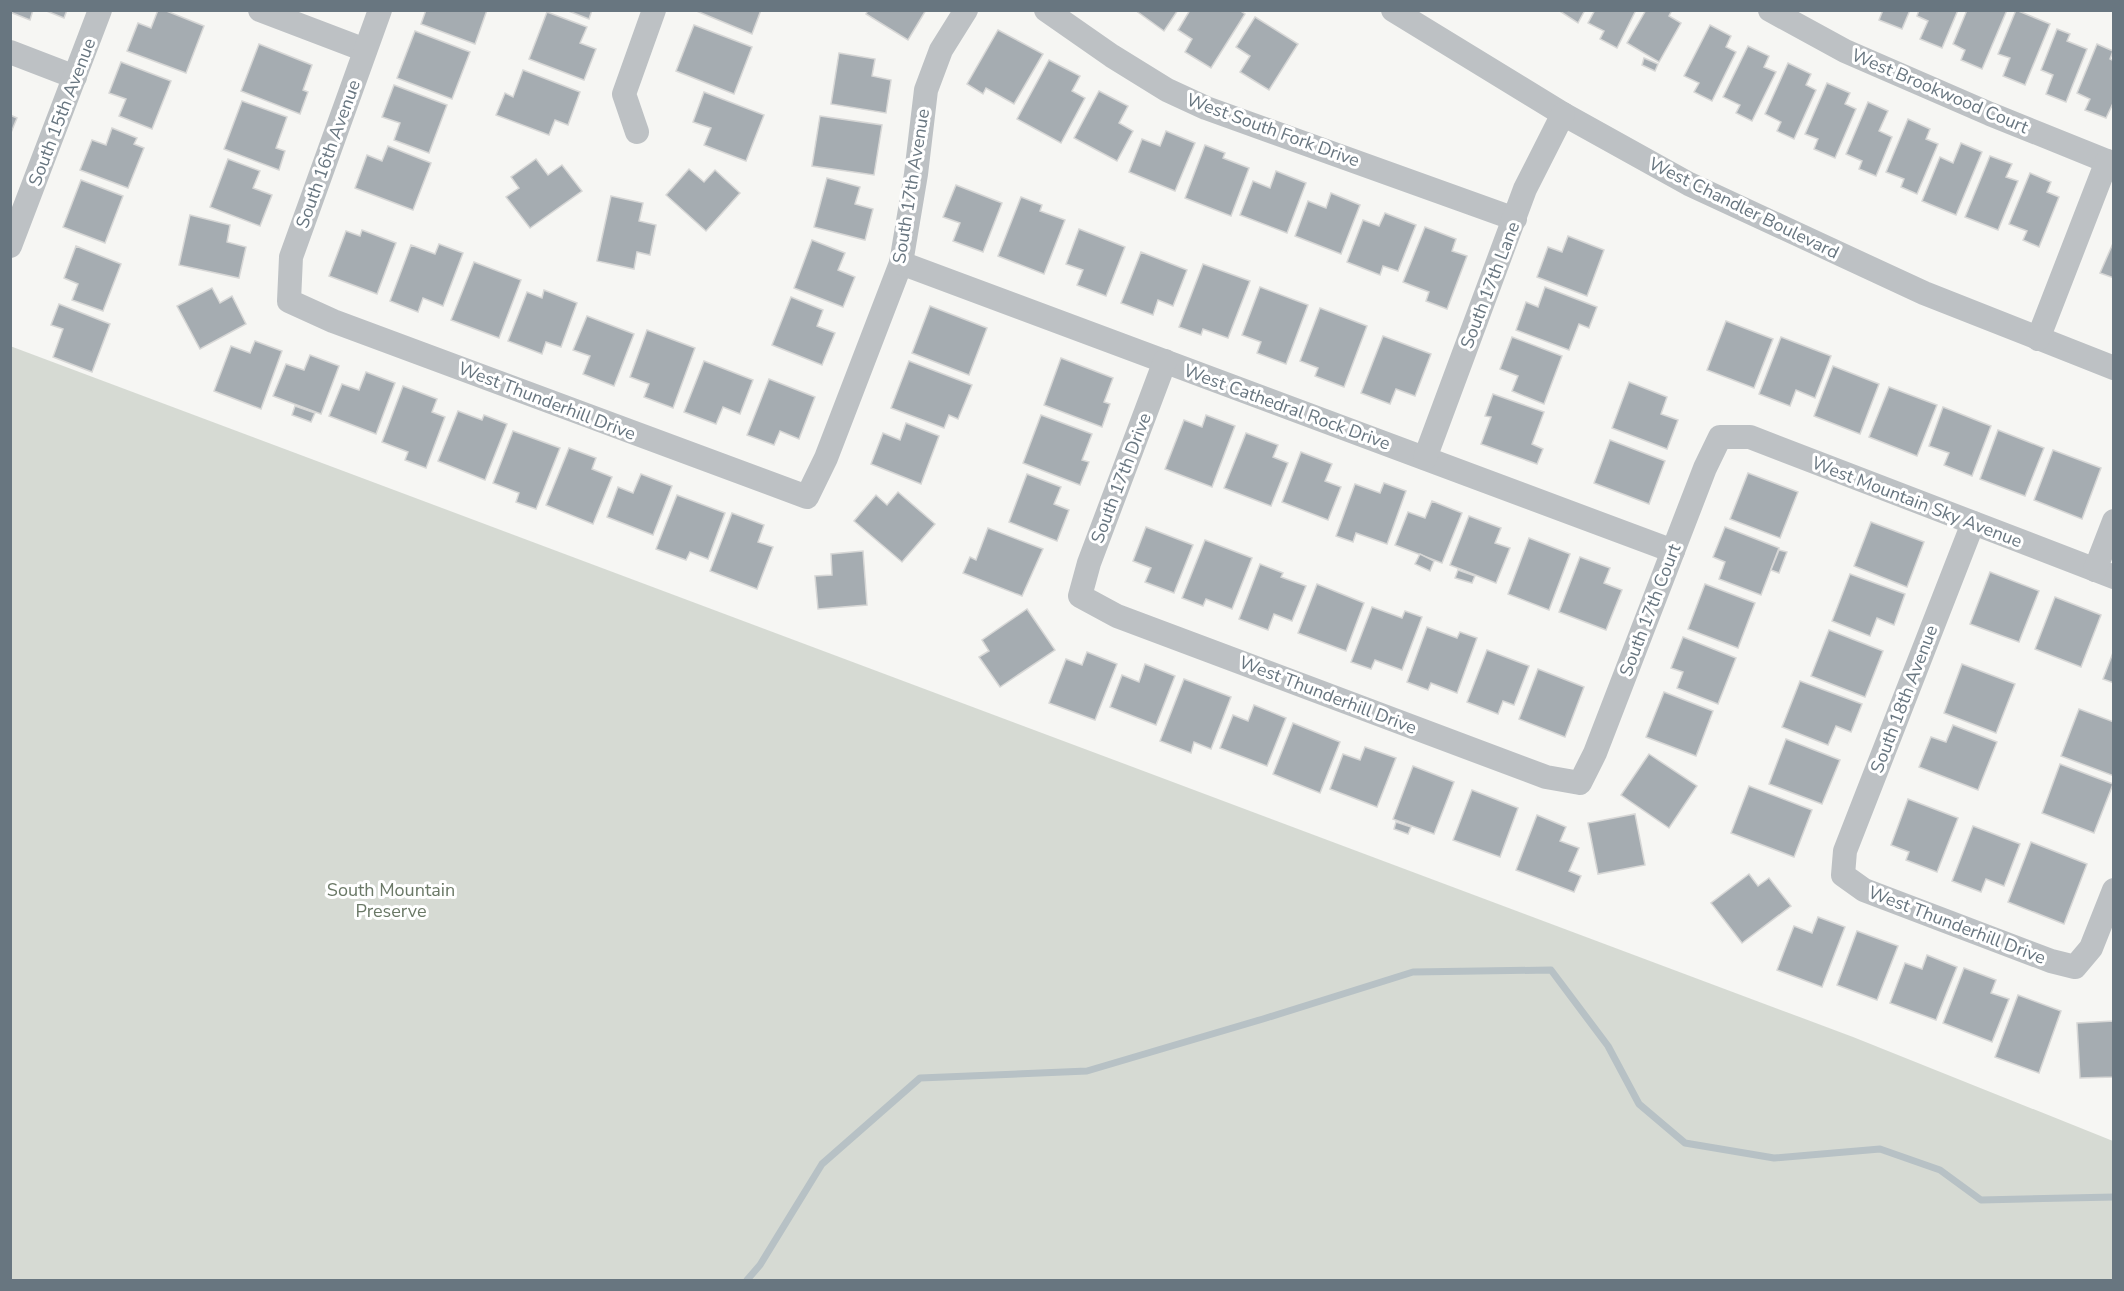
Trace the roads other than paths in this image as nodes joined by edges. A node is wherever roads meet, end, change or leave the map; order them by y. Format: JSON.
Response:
{"nodes":[{"id":1,"x":100,"y":10,"type":"edge"},
{"id":2,"x":260,"y":10,"type":"edge"},
{"id":3,"x":380,"y":10,"type":"edge"},
{"id":4,"x":654,"y":10,"type":"edge"},
{"id":5,"x":966,"y":10,"type":"edge"},
{"id":6,"x":1046,"y":10,"type":"edge"},
{"id":7,"x":1394,"y":10,"type":"edge"},
{"id":8,"x":1770,"y":10,"type":"edge"},
{"id":9,"x":365,"y":50,"type":"junction"},
{"id":10,"x":10,"y":52,"type":"edge"},
{"id":11,"x":75,"y":77,"type":"junction"},
{"id":12,"x":1563,"y":114,"type":"junction"},
{"id":13,"x":637,"y":132,"type":"dead end"},
{"id":14,"x":2110,"y":163,"type":"edge"},
{"id":15,"x":1515,"y":219,"type":"junction"},
{"id":16,"x":10,"y":246,"type":"edge"},
{"id":17,"x":901,"y":263,"type":"junction"},
{"id":18,"x":289,"y":301,"type":"joint"},
{"id":19,"x":2038,"y":339,"type":"junction"},
{"id":20,"x":1165,"y":362,"type":"junction"},
{"id":21,"x":2114,"y":368,"type":"edge"},
{"id":22,"x":1720,"y":436,"type":"joint"},
{"id":23,"x":1425,"y":458,"type":"junction"},
{"id":24,"x":807,"y":497,"type":"joint"},
{"id":25,"x":2114,"y":521,"type":"edge"},
{"id":26,"x":1973,"y":523,"type":"junction"},
{"id":27,"x":1673,"y":551,"type":"junction"},
{"id":28,"x":2104,"y":574,"type":"edge"},
{"id":29,"x":1080,"y":596,"type":"joint"},
{"id":30,"x":1580,"y":783,"type":"joint"},
{"id":31,"x":1843,"y":875,"type":"joint"},
{"id":32,"x":2114,"y":890,"type":"edge"}],
"edges":[{"from":1,"to":11,"type":"street","name":"South 15th Avenue"},
{"from":2,"to":9,"type":"street"},
{"from":3,"to":9,"type":"street","name":"South 16th Avenue"},
{"from":4,"to":13,"type":"street"},
{"from":5,"to":17,"type":"street","name":"South 17th Avenue"},
{"from":6,"to":15,"type":"street","name":"West South Fork Drive"},
{"from":7,"to":12,"type":"street","name":"West Chandler Boulevard"},
{"from":8,"to":14,"type":"street","name":"West Brookwood Court"},
{"from":9,"to":18,"type":"street","name":"South 16th Avenue"},
{"from":10,"to":11,"type":"street"},
{"from":11,"to":16,"type":"street","name":"South 15th Avenue"},
{"from":12,"to":15,"type":"street","name":"South 17th Lane"},
{"from":12,"to":19,"type":"street","name":"West Chandler Boulevard"},
{"from":14,"to":19,"type":"street"},
{"from":15,"to":23,"type":"street","name":"South 17th Lane"},
{"from":17,"to":20,"type":"street","name":"West Cathedral Rock Drive"},
{"from":17,"to":24,"type":"street","name":"South 17th Avenue"},
{"from":18,"to":24,"type":"street","name":"West Thunderhill Drive"},
{"from":19,"to":21,"type":"street","name":"West Chandler Boulevard"},
{"from":20,"to":23,"type":"street","name":"West Cathedral Rock Drive"},
{"from":20,"to":29,"type":"street","name":"South 17th Drive"},
{"from":22,"to":26,"type":"street","name":"West Mountain Sky Avenue"},
{"from":22,"to":27,"type":"street","name":"South 17th Court"},
{"from":23,"to":27,"type":"street","name":"West Cathedral Rock Drive"},
{"from":25,"to":28,"type":"street"},
{"from":26,"to":28,"type":"street","name":"West Mountain Sky Avenue"},
{"from":26,"to":31,"type":"street","name":"South 18th Avenue"},
{"from":27,"to":30,"type":"street","name":"South 17th Court"},
{"from":29,"to":30,"type":"street","name":"West Thunderhill Drive"},
{"from":31,"to":32,"type":"street","name":"West Thunderhill Drive"}]}
